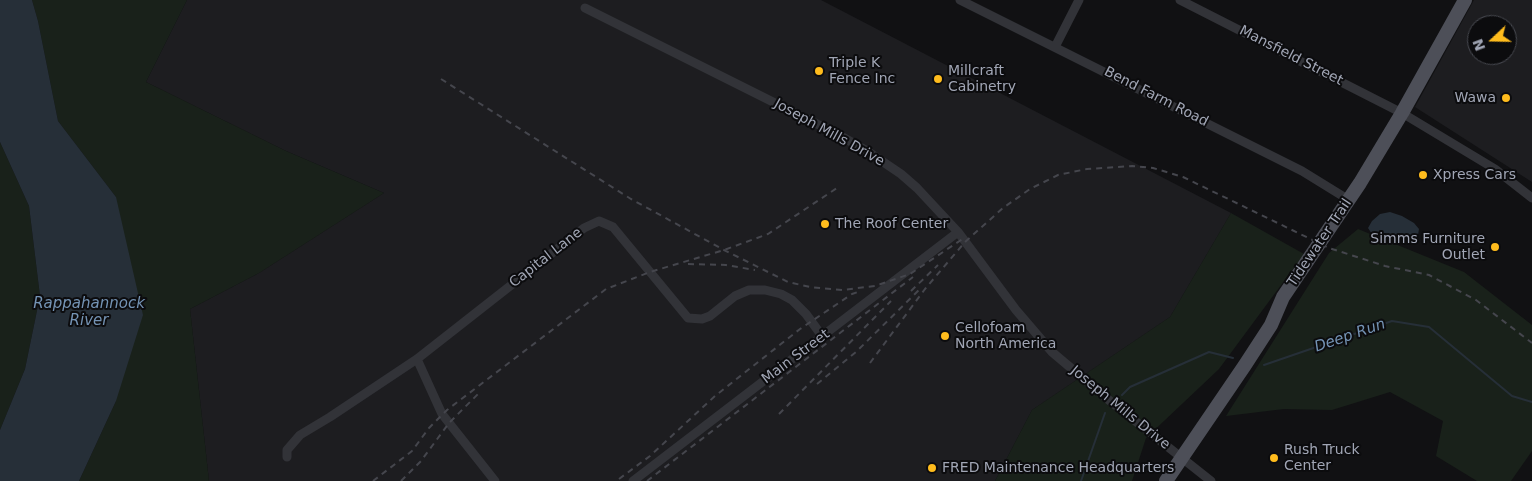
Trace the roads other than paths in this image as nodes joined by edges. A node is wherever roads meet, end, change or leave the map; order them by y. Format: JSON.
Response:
{"nodes":[{"id":1,"x":960,"y":0,"type":"edge"},
{"id":2,"x":1079,"y":0,"type":"edge"},
{"id":3,"x":1180,"y":0,"type":"edge"},
{"id":4,"x":1465,"y":0,"type":"edge"},
{"id":5,"x":586,"y":8,"type":"dead end"},
{"id":6,"x":1055,"y":47,"type":"junction"},
{"id":7,"x":1402,"y":113,"type":"junction"},
{"id":8,"x":1532,"y":198,"type":"edge"},
{"id":9,"x":1349,"y":200,"type":"junction"},
{"id":10,"x":958,"y":232,"type":"junction"},
{"id":11,"x":822,"y":336,"type":"junction"},
{"id":12,"x":416,"y":359,"type":"junction"},
{"id":13,"x":287,"y":457,"type":"dead end"},
{"id":14,"x":1182,"y":457,"type":"junction"},
{"id":15,"x":495,"y":481,"type":"edge"},
{"id":16,"x":633,"y":481,"type":"edge"},
{"id":17,"x":1166,"y":481,"type":"edge"},
{"id":18,"x":1211,"y":481,"type":"edge"}],
"edges":[{"from":1,"to":6,"type":"street","name":"Bend Farm Road"},
{"from":2,"to":6,"type":"street"},
{"from":3,"to":7,"type":"street","name":"Mansfield Street"},
{"from":4,"to":7,"type":"main road","name":"Tidewater Trail"},
{"from":5,"to":10,"type":"street","name":"Joseph Mills Drive"},
{"from":6,"to":9,"type":"street","name":"Bend Farm Road"},
{"from":7,"to":8,"type":"street","name":"Mansfield Street"},
{"from":7,"to":9,"type":"main road","name":"Tidewater Trail"},
{"from":9,"to":14,"type":"main road","name":"Tidewater Trail"},
{"from":10,"to":11,"type":"street","name":"Main Street"},
{"from":10,"to":14,"type":"street","name":"Joseph Mills Drive"},
{"from":11,"to":12,"type":"street","name":"Capital Lane"},
{"from":11,"to":16,"type":"street","name":"Main Street"},
{"from":12,"to":13,"type":"street","name":"Capital Lane"},
{"from":12,"to":15,"type":"street"},
{"from":14,"to":17,"type":"main road","name":"Tidewater Trail"},
{"from":14,"to":18,"type":"street","name":"Joseph Mills Drive"}]}
